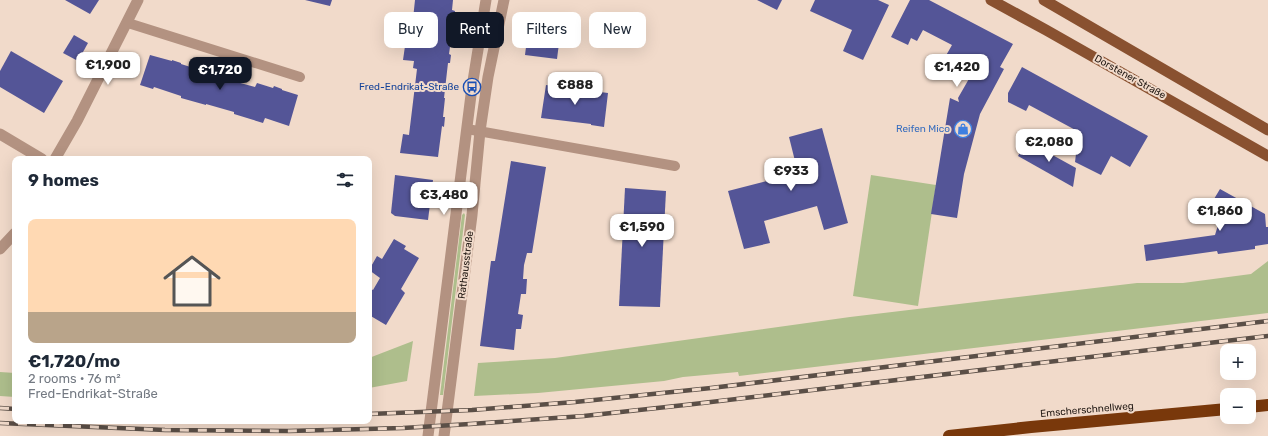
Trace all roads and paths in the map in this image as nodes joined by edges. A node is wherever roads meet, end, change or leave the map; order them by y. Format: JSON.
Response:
{"nodes":[{"id":1,"x":138,"y":0,"type":"edge"},
{"id":2,"x":486,"y":0,"type":"edge"},
{"id":3,"x":504,"y":0,"type":"edge"},
{"id":4,"x":991,"y":0,"type":"edge"},
{"id":5,"x":1044,"y":0,"type":"edge"},
{"id":6,"x":128,"y":23,"type":"junction"},
{"id":7,"x":300,"y":76,"type":"dead end"},
{"id":8,"x":467,"y":129,"type":"junction"},
{"id":9,"x":1268,"y":130,"type":"edge"},
{"id":10,"x":480,"y":131,"type":"junction"},
{"id":11,"x":0,"y":134,"type":"edge"},
{"id":12,"x":37,"y":156,"type":"edge"},
{"id":13,"x":57,"y":156,"type":"edge"},
{"id":14,"x":1268,"y":156,"type":"edge"},
{"id":15,"x":675,"y":166,"type":"dead end"},
{"id":16,"x":12,"y":236,"type":"edge"},
{"id":17,"x":0,"y":250,"type":"edge"},
{"id":18,"x":1268,"y":405,"type":"edge"},
{"id":19,"x":1256,"y":406,"type":"edge"},
{"id":20,"x":1220,"y":410,"type":"edge"},
{"id":21,"x":428,"y":436,"type":"edge"},
{"id":22,"x":444,"y":436,"type":"edge"},
{"id":23,"x":949,"y":436,"type":"edge"}],
"edges":[{"from":1,"to":6,"type":"street"},
{"from":2,"to":8,"type":"street","name":"Rathausstraße"},
{"from":3,"to":10,"type":"street","name":"Rathausstraße"},
{"from":4,"to":14,"type":"main road","name":"Dorstener Straße"},
{"from":5,"to":9,"type":"main road"},
{"from":6,"to":7,"type":"lane"},
{"from":6,"to":13,"type":"street"},
{"from":8,"to":10,"type":"lane"},
{"from":8,"to":21,"type":"street","name":"Rathausstraße"},
{"from":10,"to":15,"type":"lane"},
{"from":10,"to":22,"type":"street","name":"Rathausstraße"},
{"from":11,"to":12,"type":"street"},
{"from":16,"to":17,"type":"street"},
{"from":18,"to":19,"type":"highway"},
{"from":20,"to":23,"type":"highway","name":"Emscherschnellweg"}]}
